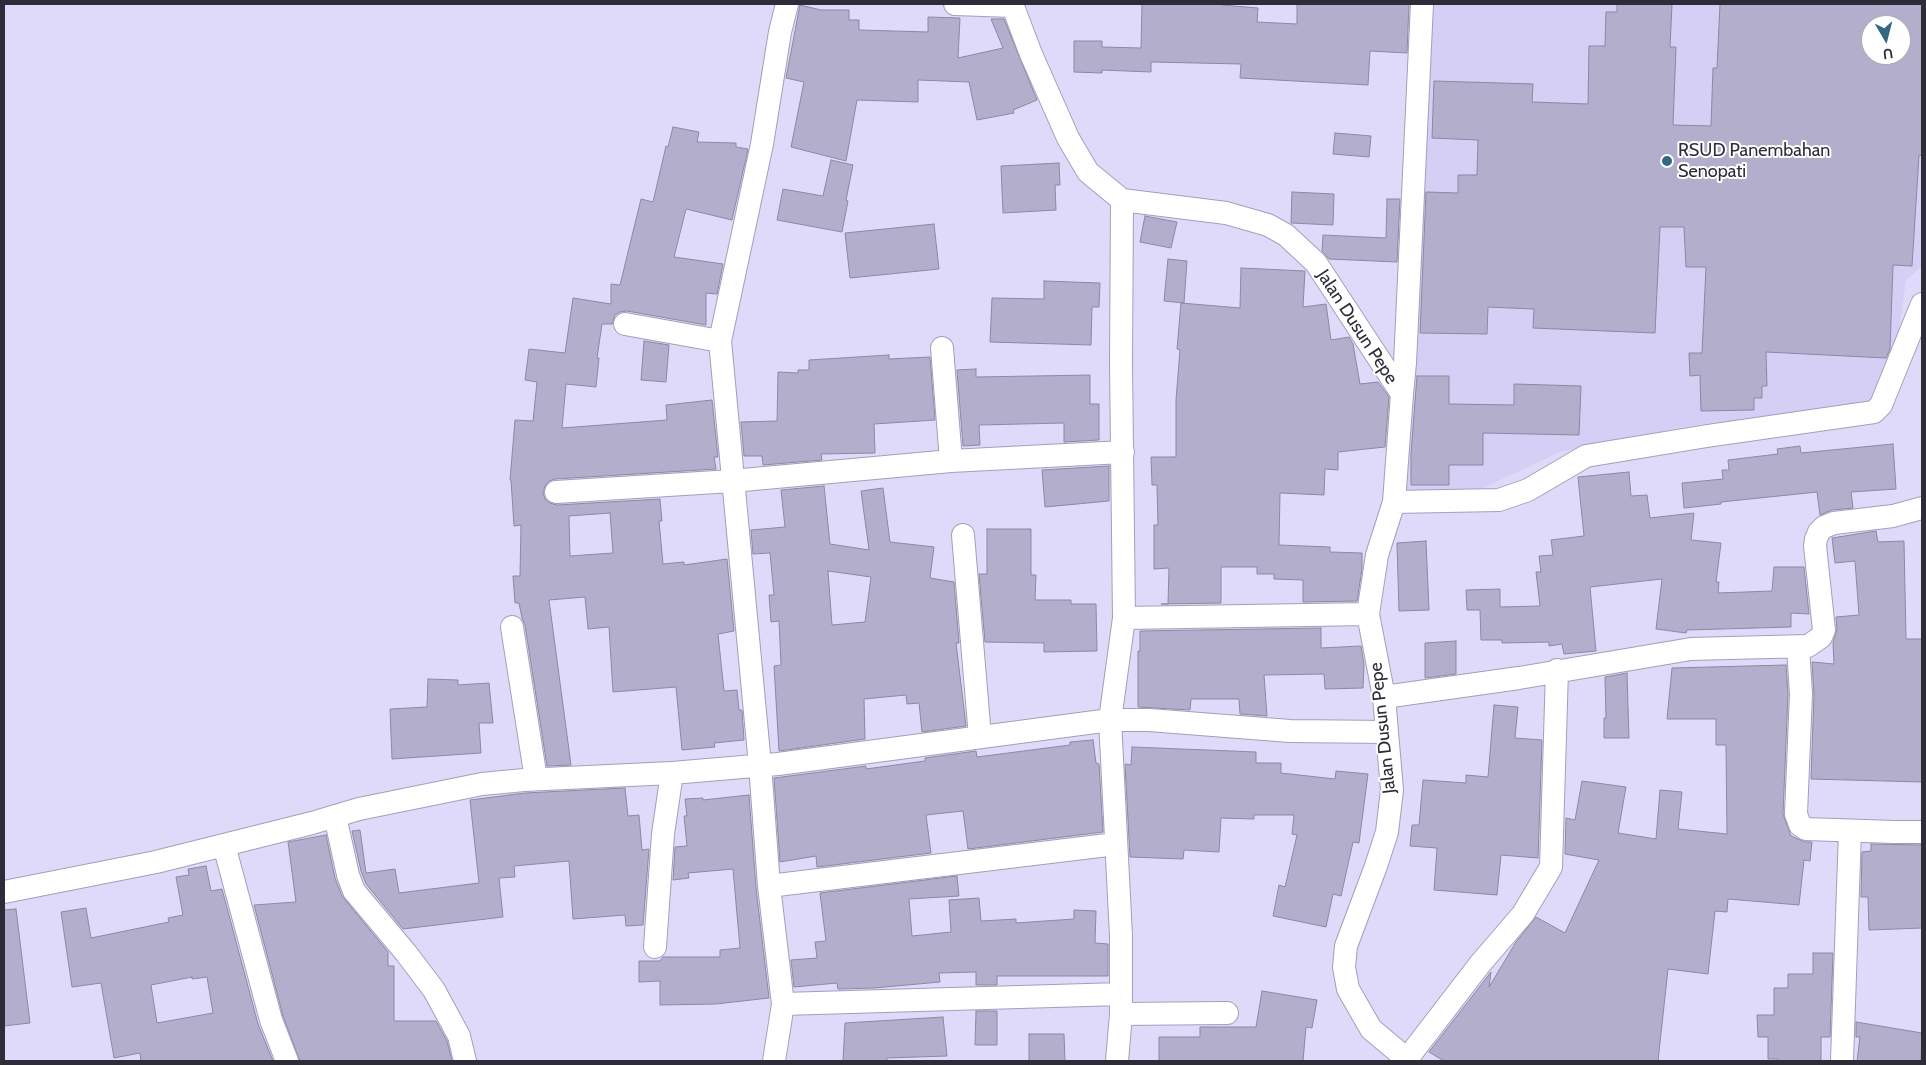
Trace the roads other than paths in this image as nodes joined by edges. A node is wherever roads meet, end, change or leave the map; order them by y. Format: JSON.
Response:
{"nodes":[{"id":1,"x":787,"y":4,"type":"edge"},
{"id":2,"x":955,"y":4,"type":"edge"},
{"id":3,"x":1422,"y":4,"type":"edge"},
{"id":4,"x":1012,"y":5,"type":"edge"},
{"id":5,"x":1122,"y":200,"type":"junction"},
{"id":6,"x":1922,"y":304,"type":"edge"},
{"id":7,"x":625,"y":324,"type":"dead end"},
{"id":8,"x":720,"y":341,"type":"junction"},
{"id":9,"x":942,"y":348,"type":"dead end"},
{"id":10,"x":1402,"y":394,"type":"junction"},
{"id":11,"x":1123,"y":452,"type":"junction"},
{"id":12,"x":951,"y":461,"type":"junction"},
{"id":13,"x":732,"y":481,"type":"junction"},
{"id":14,"x":556,"y":492,"type":"dead end"},
{"id":15,"x":1394,"y":502,"type":"junction"},
{"id":16,"x":1922,"y":508,"type":"edge"},
{"id":17,"x":963,"y":535,"type":"dead end"},
{"id":18,"x":1368,"y":614,"type":"junction"},
{"id":19,"x":1124,"y":618,"type":"junction"},
{"id":20,"x":512,"y":627,"type":"dead end"},
{"id":21,"x":1798,"y":648,"type":"junction"},
{"id":22,"x":1557,"y":670,"type":"junction"},
{"id":23,"x":1384,"y":697,"type":"junction"},
{"id":24,"x":1110,"y":720,"type":"junction"},
{"id":25,"x":1387,"y":732,"type":"junction"},
{"id":26,"x":980,"y":737,"type":"junction"},
{"id":27,"x":760,"y":765,"type":"junction"},
{"id":28,"x":672,"y":773,"type":"junction"},
{"id":29,"x":536,"y":779,"type":"junction"},
{"id":30,"x":335,"y":816,"type":"junction"},
{"id":31,"x":1850,"y":830,"type":"junction"},
{"id":32,"x":1922,"y":832,"type":"edge"},
{"id":33,"x":1116,"y":844,"type":"junction"},
{"id":34,"x":224,"y":845,"type":"junction"},
{"id":35,"x":769,"y":886,"type":"junction"},
{"id":36,"x":4,"y":892,"type":"edge"},
{"id":37,"x":655,"y":947,"type":"dead end"},
{"id":38,"x":783,"y":1004,"type":"junction"},
{"id":39,"x":1121,"y":1004,"type":"junction"},
{"id":40,"x":1227,"y":1013,"type":"dead end"},
{"id":41,"x":1408,"y":1060,"type":"edge"},
{"id":42,"x":287,"y":1061,"type":"edge"},
{"id":43,"x":465,"y":1061,"type":"edge"},
{"id":44,"x":774,"y":1061,"type":"edge"},
{"id":45,"x":1117,"y":1061,"type":"edge"},
{"id":46,"x":1842,"y":1061,"type":"edge"}],
"edges":[{"from":1,"to":8,"type":"street"},
{"from":2,"to":4,"type":"street"},
{"from":3,"to":10,"type":"street"},
{"from":4,"to":5,"type":"street"},
{"from":5,"to":10,"type":"street","name":"Jalan Dusun Pepe"},
{"from":5,"to":11,"type":"street"},
{"from":6,"to":15,"type":"street"},
{"from":7,"to":8,"type":"street"},
{"from":8,"to":13,"type":"street"},
{"from":9,"to":12,"type":"street"},
{"from":10,"to":15,"type":"street","name":"Jalan Dusun Pepe"},
{"from":11,"to":12,"type":"street"},
{"from":11,"to":19,"type":"street"},
{"from":12,"to":13,"type":"street"},
{"from":13,"to":14,"type":"street"},
{"from":13,"to":27,"type":"street"},
{"from":15,"to":18,"type":"street","name":"Jalan Dusun Pepe"},
{"from":16,"to":21,"type":"street"},
{"from":17,"to":26,"type":"street"},
{"from":18,"to":19,"type":"street"},
{"from":18,"to":23,"type":"street","name":"Jalan Dusun Pepe"},
{"from":19,"to":24,"type":"street"},
{"from":20,"to":29,"type":"street"},
{"from":21,"to":22,"type":"street"},
{"from":21,"to":31,"type":"street"},
{"from":22,"to":23,"type":"street"},
{"from":22,"to":41,"type":"street"},
{"from":23,"to":25,"type":"street","name":"Jalan Dusun Pepe"},
{"from":24,"to":25,"type":"street"},
{"from":24,"to":26,"type":"street"},
{"from":24,"to":33,"type":"street"},
{"from":25,"to":41,"type":"street","name":"Jalan Dusun Pepe"},
{"from":26,"to":27,"type":"street"},
{"from":27,"to":28,"type":"street"},
{"from":27,"to":35,"type":"street"},
{"from":28,"to":29,"type":"street"},
{"from":28,"to":37,"type":"street"},
{"from":29,"to":30,"type":"street"},
{"from":30,"to":34,"type":"street"},
{"from":30,"to":43,"type":"street"},
{"from":31,"to":32,"type":"street"},
{"from":31,"to":46,"type":"street"},
{"from":33,"to":35,"type":"street"},
{"from":33,"to":39,"type":"street"},
{"from":34,"to":36,"type":"street"},
{"from":34,"to":42,"type":"street"},
{"from":35,"to":38,"type":"street"},
{"from":38,"to":39,"type":"street"},
{"from":38,"to":44,"type":"street"},
{"from":39,"to":40,"type":"street"},
{"from":39,"to":45,"type":"street"}]}
